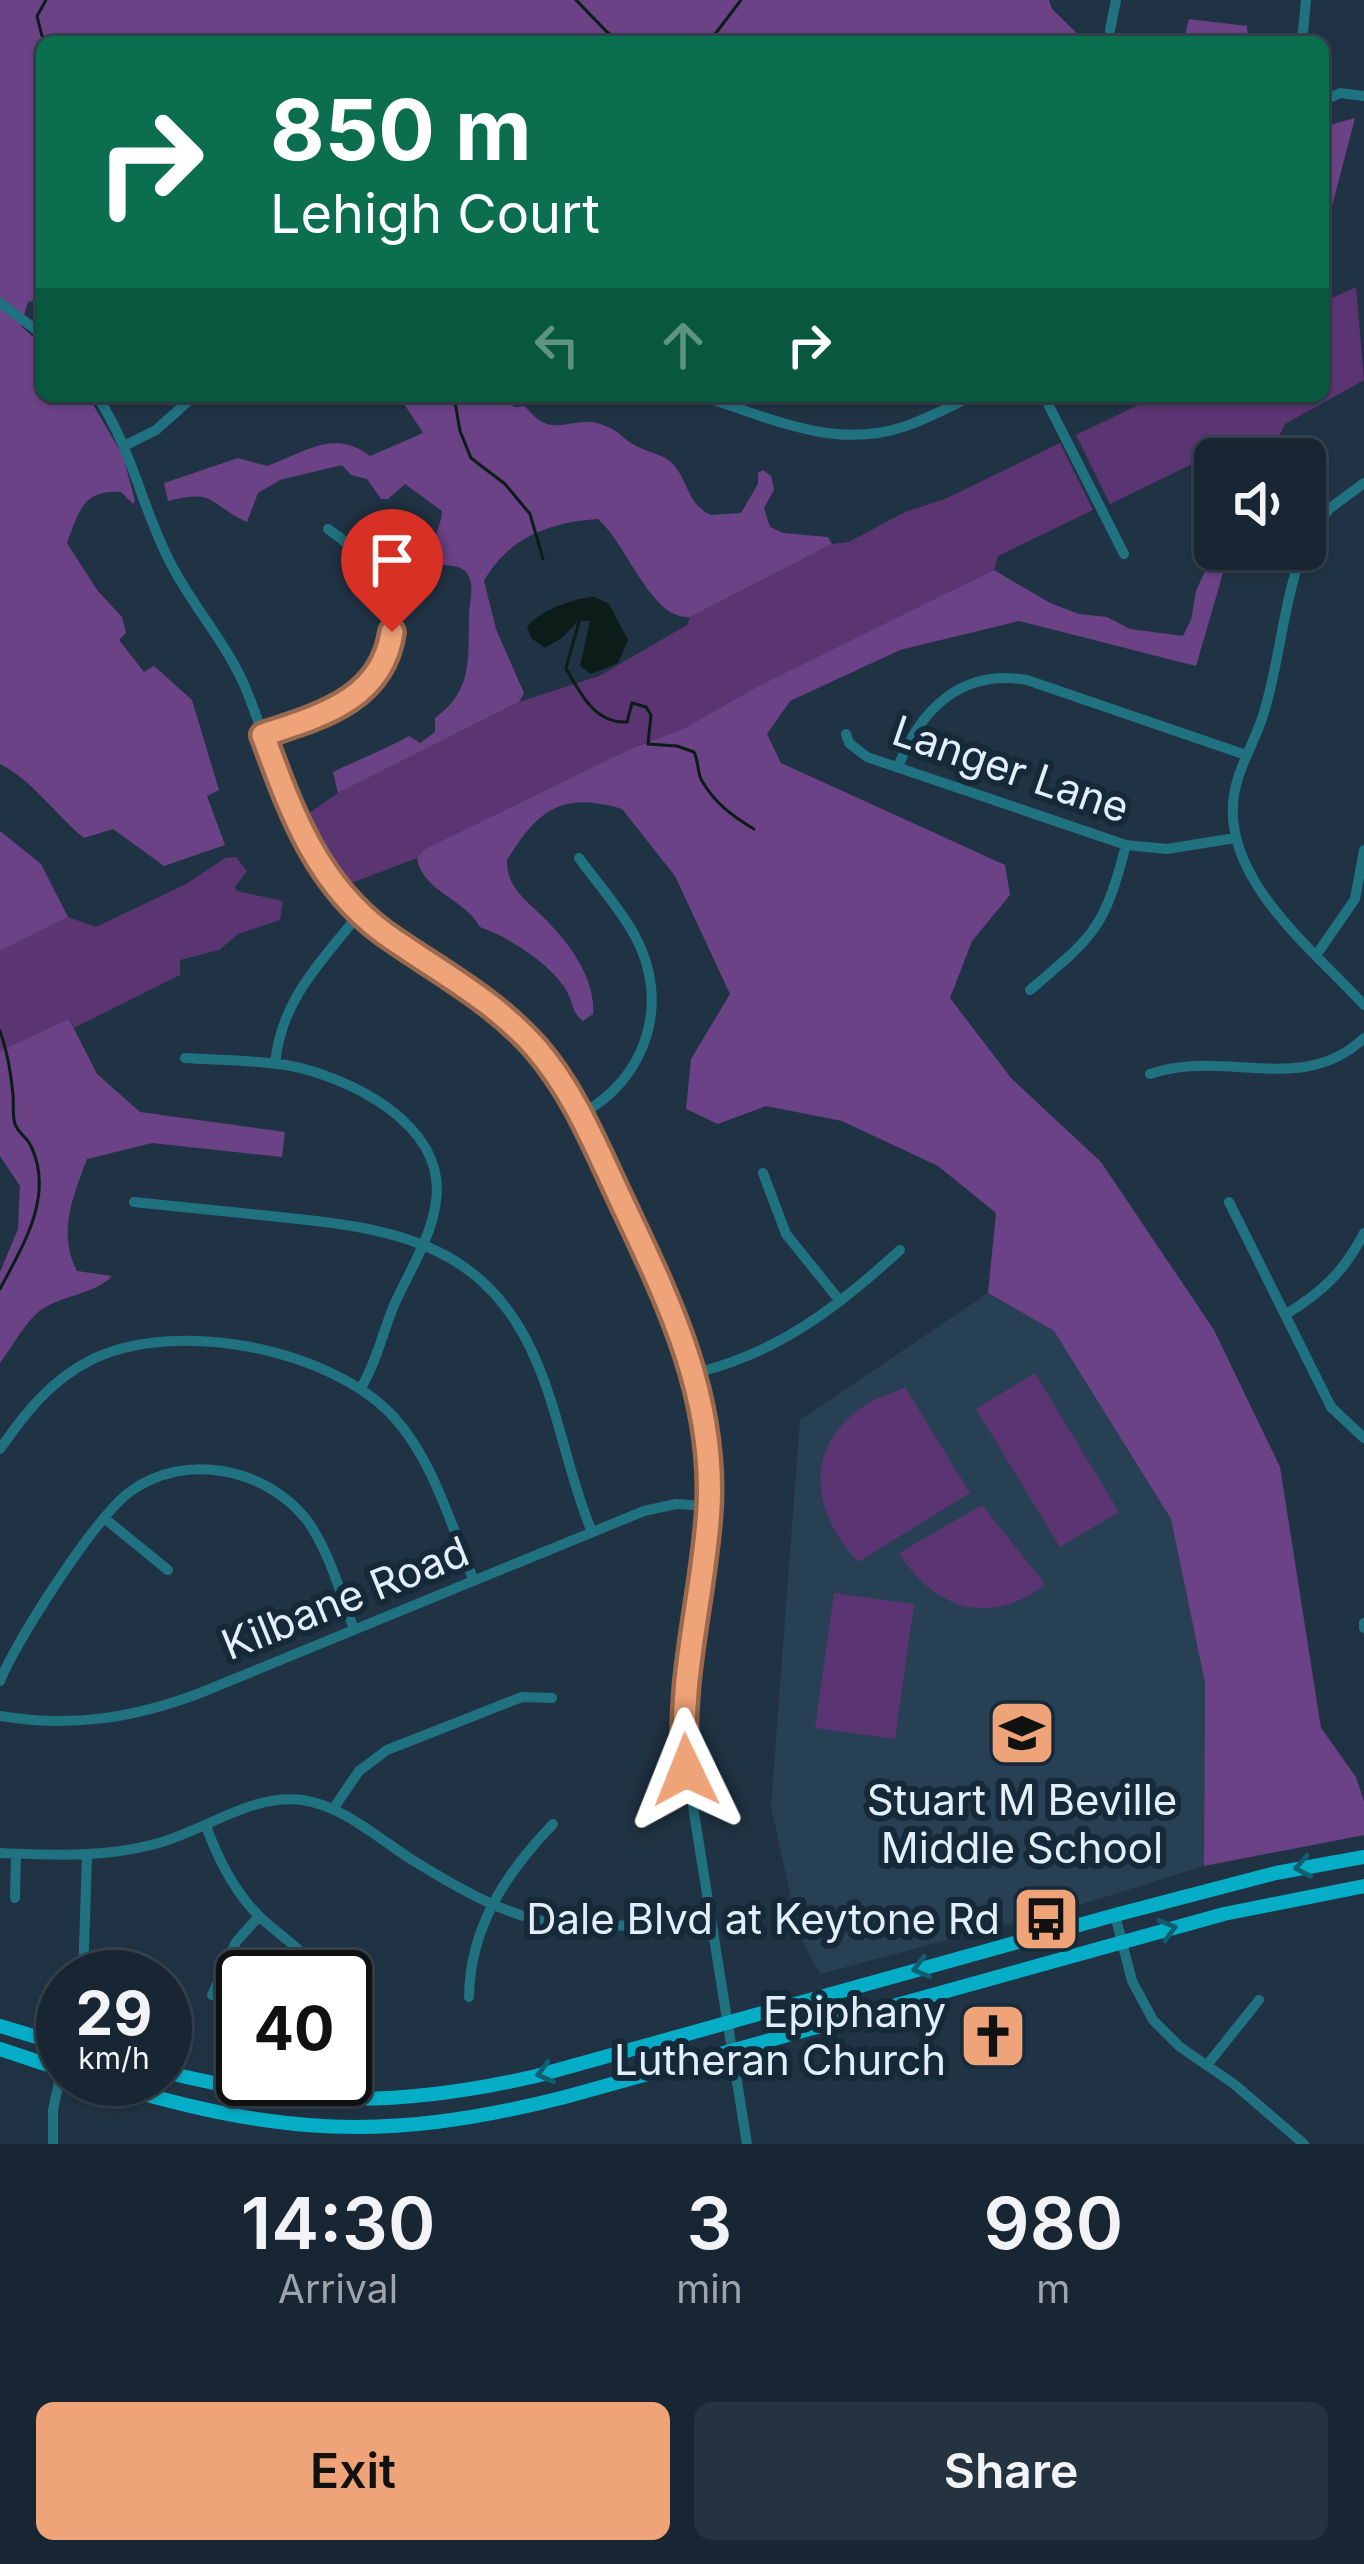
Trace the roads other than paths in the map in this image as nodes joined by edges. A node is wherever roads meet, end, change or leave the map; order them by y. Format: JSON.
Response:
{"nodes":[{"id":1,"x":1116,"y":0,"type":"edge"},
{"id":2,"x":1306,"y":0,"type":"edge"},
{"id":3,"x":1109,"y":30,"type":"dead end"},
{"id":4,"x":1303,"y":36,"type":"edge"},
{"id":5,"x":1364,"y":97,"type":"edge"},
{"id":6,"x":1329,"y":98,"type":"edge"},
{"id":7,"x":0,"y":302,"type":"edge"},
{"id":8,"x":36,"y":329,"type":"edge"},
{"id":9,"x":101,"y":402,"type":"edge"},
{"id":10,"x":187,"y":402,"type":"edge"},
{"id":11,"x":734,"y":402,"type":"edge"},
{"id":12,"x":959,"y":402,"type":"edge"},
{"id":13,"x":1047,"y":402,"type":"edge"},
{"id":14,"x":126,"y":445,"type":"junction"},
{"id":15,"x":1364,"y":483,"type":"edge"},
{"id":16,"x":1326,"y":514,"type":"edge"},
{"id":17,"x":328,"y":529,"type":"dead end"},
{"id":18,"x":1124,"y":554,"type":"dead end"},
{"id":19,"x":1299,"y":570,"type":"edge"},
{"id":20,"x":846,"y":734,"type":"dead end"},
{"id":21,"x":263,"y":735,"type":"junction"},
{"id":22,"x":1246,"y":755,"type":"junction"},
{"id":23,"x":898,"y":767,"type":"junction"},
{"id":24,"x":1235,"y":838,"type":"junction"},
{"id":25,"x":1126,"y":845,"type":"junction"},
{"id":26,"x":1364,"y":850,"type":"edge"},
{"id":27,"x":580,"y":859,"type":"dead end"},
{"id":28,"x":360,"y":913,"type":"junction"},
{"id":29,"x":1317,"y":954,"type":"junction"},
{"id":30,"x":1030,"y":991,"type":"dead end"},
{"id":31,"x":1364,"y":1005,"type":"edge"},
{"id":32,"x":1364,"y":1038,"type":"edge"},
{"id":33,"x":185,"y":1058,"type":"dead end"},
{"id":34,"x":275,"y":1064,"type":"junction"},
{"id":35,"x":1150,"y":1074,"type":"dead end"},
{"id":36,"x":580,"y":1114,"type":"junction"},
{"id":37,"x":764,"y":1173,"type":"dead end"},
{"id":38,"x":134,"y":1202,"type":"dead end"},
{"id":39,"x":1229,"y":1202,"type":"dead end"},
{"id":40,"x":1364,"y":1233,"type":"edge"},
{"id":41,"x":422,"y":1242,"type":"junction"},
{"id":42,"x":900,"y":1250,"type":"dead end"},
{"id":43,"x":840,"y":1301,"type":"junction"},
{"id":44,"x":1285,"y":1315,"type":"junction"},
{"id":45,"x":695,"y":1373,"type":"junction"},
{"id":46,"x":361,"y":1388,"type":"junction"},
{"id":47,"x":1364,"y":1438,"type":"edge"},
{"id":48,"x":0,"y":1449,"type":"edge"},
{"id":49,"x":709,"y":1506,"type":"junction"},
{"id":50,"x":104,"y":1518,"type":"junction"},
{"id":51,"x":592,"y":1532,"type":"junction"},
{"id":52,"x":168,"y":1570,"type":"dead end"},
{"id":53,"x":474,"y":1581,"type":"junction"},
{"id":54,"x":354,"y":1629,"type":"junction"},
{"id":55,"x":0,"y":1681,"type":"edge"},
{"id":56,"x":552,"y":1698,"type":"dead end"},
{"id":57,"x":0,"y":1716,"type":"edge"},
{"id":58,"x":333,"y":1809,"type":"junction"},
{"id":59,"x":553,"y":1824,"type":"dead end"},
{"id":60,"x":206,"y":1826,"type":"junction"},
{"id":61,"x":0,"y":1853,"type":"edge"},
{"id":62,"x":16,"y":1854,"type":"junction"},
{"id":63,"x":87,"y":1856,"type":"junction"},
{"id":64,"x":1364,"y":1858,"type":"edge"},
{"id":65,"x":1364,"y":1886,"type":"edge"},
{"id":66,"x":15,"y":1898,"type":"dead end"},
{"id":67,"x":491,"y":1905,"type":"junction"},
{"id":68,"x":1115,"y":1915,"type":"junction"},
{"id":69,"x":259,"y":1916,"type":"junction"},
{"id":70,"x":709,"y":1916,"type":"junction"},
{"id":71,"x":1122,"y":1942,"type":"junction"},
{"id":72,"x":86,"y":1950,"type":"edge"},
{"id":73,"x":299,"y":1950,"type":"edge"},
{"id":74,"x":212,"y":1995,"type":"dead end"},
{"id":75,"x":469,"y":1997,"type":"dead end"},
{"id":76,"x":1259,"y":2000,"type":"dead end"},
{"id":77,"x":727,"y":2022,"type":"junction"},
{"id":78,"x":0,"y":2026,"type":"edge"},
{"id":79,"x":36,"y":2037,"type":"edge"},
{"id":80,"x":0,"y":2049,"type":"edge"},
{"id":81,"x":731,"y":2050,"type":"junction"},
{"id":82,"x":36,"y":2060,"type":"edge"},
{"id":83,"x":1207,"y":2065,"type":"junction"},
{"id":84,"x":192,"y":2077,"type":"edge"},
{"id":85,"x":54,"y":2106,"type":"edge"},
{"id":86,"x":192,"y":2106,"type":"edge"},
{"id":87,"x":53,"y":2144,"type":"edge"},
{"id":88,"x":747,"y":2144,"type":"edge"},
{"id":89,"x":1304,"y":2144,"type":"edge"}],
"edges":[{"from":1,"to":3,"type":"street"},
{"from":2,"to":4,"type":"street"},
{"from":5,"to":6,"type":"street"},
{"from":7,"to":8,"type":"street"},
{"from":9,"to":14,"type":"street"},
{"from":10,"to":14,"type":"street"},
{"from":11,"to":12,"type":"street"},
{"from":13,"to":18,"type":"street"},
{"from":14,"to":21,"type":"street"},
{"from":15,"to":16,"type":"street"},
{"from":17,"to":21,"type":"street"},
{"from":19,"to":22,"type":"street"},
{"from":20,"to":23,"type":"street","name":"Langer Lane"},
{"from":21,"to":28,"type":"street"},
{"from":22,"to":23,"type":"street"},
{"from":22,"to":24,"type":"street"},
{"from":23,"to":25,"type":"street","name":"Langer Lane"},
{"from":24,"to":25,"type":"street","name":"Langer Lane"},
{"from":24,"to":29,"type":"street"},
{"from":25,"to":30,"type":"street"},
{"from":26,"to":29,"type":"street"},
{"from":27,"to":36,"type":"street"},
{"from":28,"to":34,"type":"street"},
{"from":28,"to":36,"type":"street"},
{"from":29,"to":31,"type":"street"},
{"from":32,"to":35,"type":"street"},
{"from":33,"to":34,"type":"street"},
{"from":34,"to":41,"type":"street"},
{"from":36,"to":45,"type":"street"},
{"from":37,"to":43,"type":"street"},
{"from":38,"to":41,"type":"street"},
{"from":39,"to":44,"type":"street"},
{"from":40,"to":44,"type":"street"},
{"from":41,"to":46,"type":"street"},
{"from":41,"to":51,"type":"street"},
{"from":42,"to":43,"type":"street"},
{"from":43,"to":45,"type":"street"},
{"from":44,"to":47,"type":"street"},
{"from":45,"to":49,"type":"street"},
{"from":46,"to":48,"type":"street"},
{"from":46,"to":53,"type":"street"},
{"from":49,"to":51,"type":"street","name":"Kilbane Road"},
{"from":49,"to":70,"type":"street"},
{"from":50,"to":52,"type":"street"},
{"from":50,"to":54,"type":"street"},
{"from":50,"to":55,"type":"street"},
{"from":51,"to":53,"type":"street","name":"Kilbane Road"},
{"from":53,"to":54,"type":"street","name":"Kilbane Road"},
{"from":54,"to":57,"type":"street","name":"Kilbane Road"},
{"from":56,"to":58,"type":"street"},
{"from":58,"to":60,"type":"street"},
{"from":58,"to":67,"type":"street"},
{"from":59,"to":67,"type":"street"},
{"from":60,"to":63,"type":"street"},
{"from":60,"to":69,"type":"street"},
{"from":61,"to":62,"type":"street"},
{"from":62,"to":63,"type":"street"},
{"from":62,"to":66,"type":"street"},
{"from":63,"to":72,"type":"street"},
{"from":64,"to":68,"type":"main road","one_way":true},
{"from":71,"to":65,"type":"main road","one_way":true},
{"from":67,"to":70,"type":"street"},
{"from":67,"to":75,"type":"street"},
{"from":68,"to":71,"type":"street"},
{"from":68,"to":77,"type":"main road","one_way":true},
{"from":69,"to":73,"type":"street"},
{"from":69,"to":74,"type":"street"},
{"from":70,"to":77,"type":"street"},
{"from":71,"to":81,"type":"main road"},
{"from":71,"to":83,"type":"street"},
{"from":76,"to":83,"type":"street"},
{"from":77,"to":81,"type":"street"},
{"from":77,"to":84,"type":"main road","one_way":true},
{"from":78,"to":79,"type":"main road"},
{"from":80,"to":82,"type":"main road"},
{"from":81,"to":86,"type":"main road"},
{"from":81,"to":88,"type":"street"},
{"from":83,"to":89,"type":"street"},
{"from":85,"to":87,"type":"street"}]}
